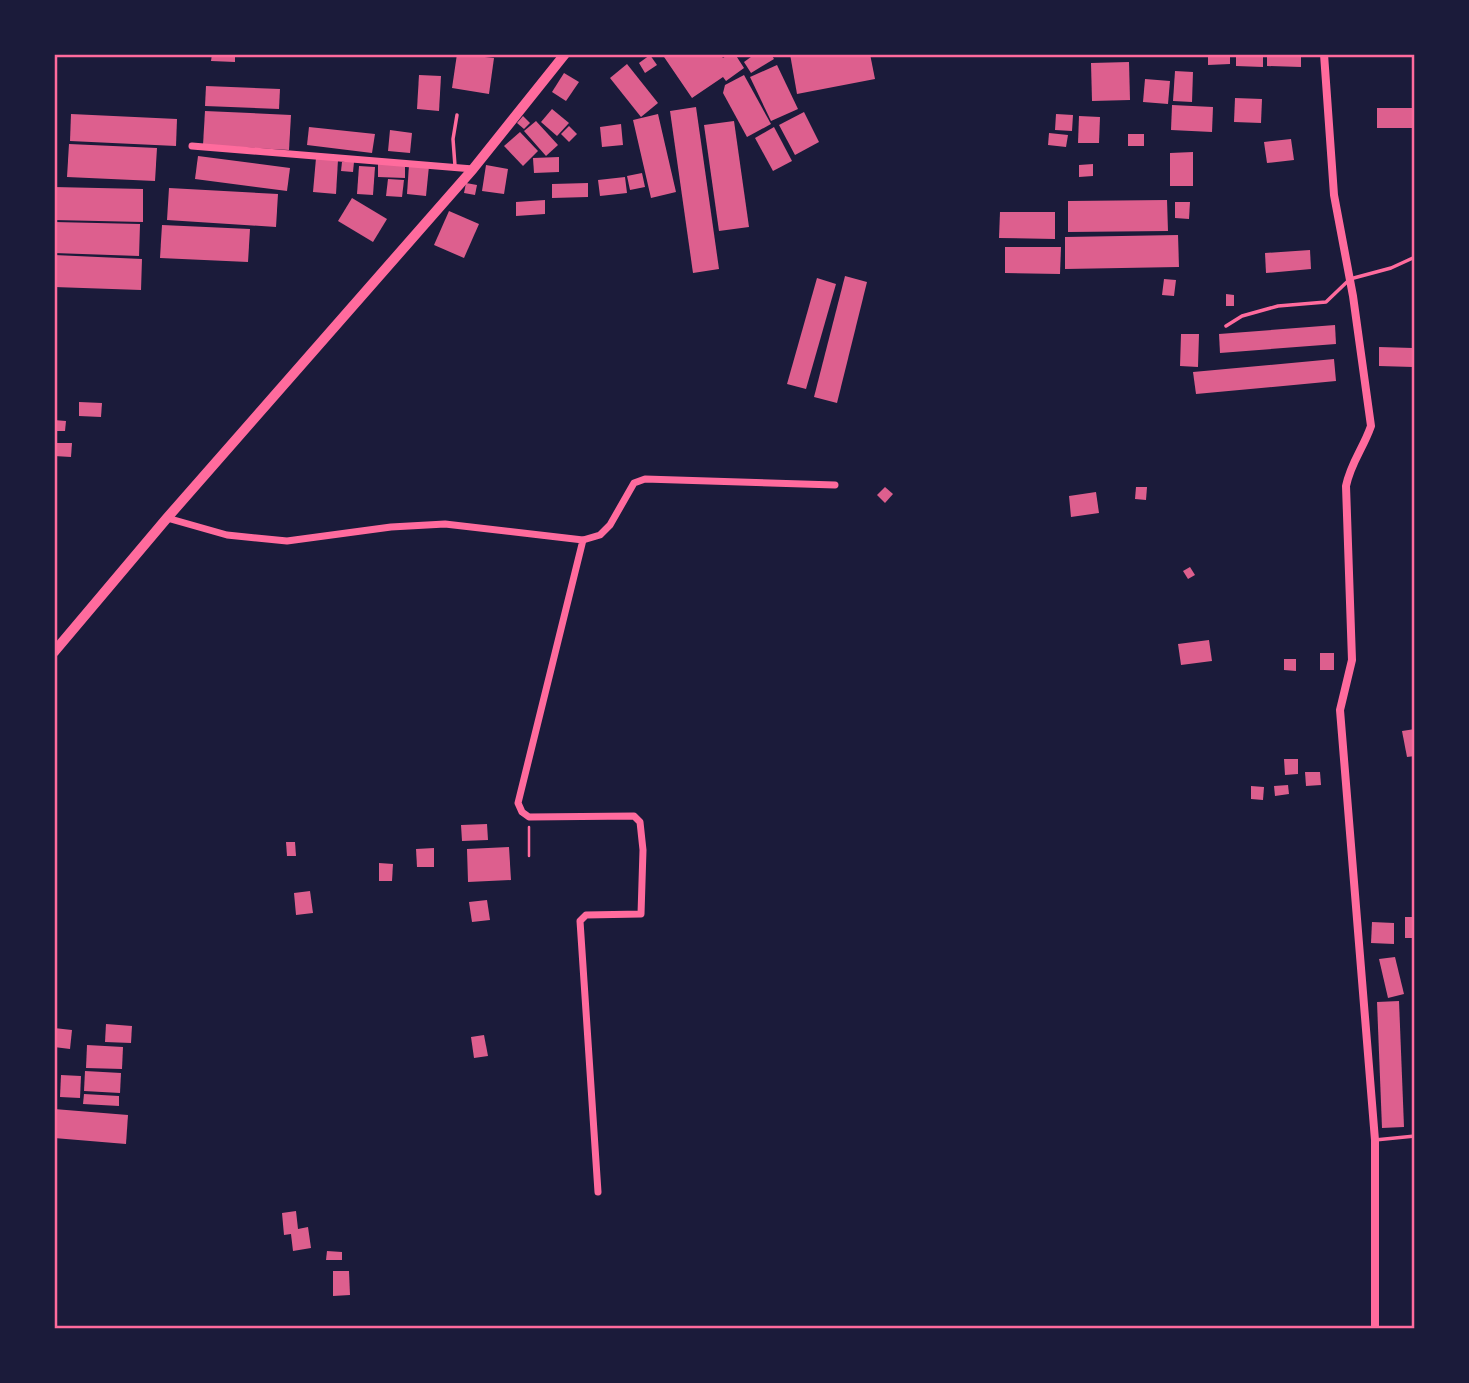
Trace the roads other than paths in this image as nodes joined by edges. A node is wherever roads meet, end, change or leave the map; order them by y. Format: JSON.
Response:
{"nodes":[{"id":1,"x":565,"y":54,"type":"edge"},
{"id":2,"x":1324,"y":54,"type":"edge"},
{"id":3,"x":457,"y":115,"type":"dead end"},
{"id":4,"x":192,"y":146,"type":"dead end"},
{"id":5,"x":456,"y":168,"type":"junction"},
{"id":6,"x":473,"y":169,"type":"junction"},
{"id":7,"x":1415,"y":257,"type":"edge"},
{"id":8,"x":1350,"y":279,"type":"junction"},
{"id":9,"x":1226,"y":326,"type":"dead end"},
{"id":10,"x":835,"y":485,"type":"dead end"},
{"id":11,"x":167,"y":518,"type":"junction"},
{"id":12,"x":583,"y":540,"type":"junction"},
{"id":13,"x":59,"y":639,"type":"edge"},
{"id":14,"x":54,"y":652,"type":"edge"},
{"id":15,"x":1415,"y":1136,"type":"edge"},
{"id":16,"x":1376,"y":1140,"type":"junction"},
{"id":17,"x":598,"y":1192,"type":"dead end"},
{"id":18,"x":1375,"y":1329,"type":"edge"}],
"edges":[{"from":1,"to":6,"type":"main road"},
{"from":2,"to":8,"type":"street"},
{"from":3,"to":5,"type":"lane"},
{"from":4,"to":5,"type":"street"},
{"from":5,"to":6,"type":"street"},
{"from":6,"to":11,"type":"main road"},
{"from":7,"to":8,"type":"lane"},
{"from":8,"to":9,"type":"lane"},
{"from":8,"to":16,"type":"street"},
{"from":10,"to":12,"type":"street"},
{"from":11,"to":12,"type":"street"},
{"from":11,"to":13,"type":"main road"},
{"from":12,"to":17,"type":"street"},
{"from":13,"to":14,"type":"main road"},
{"from":15,"to":16,"type":"lane"},
{"from":16,"to":18,"type":"street"}]}
